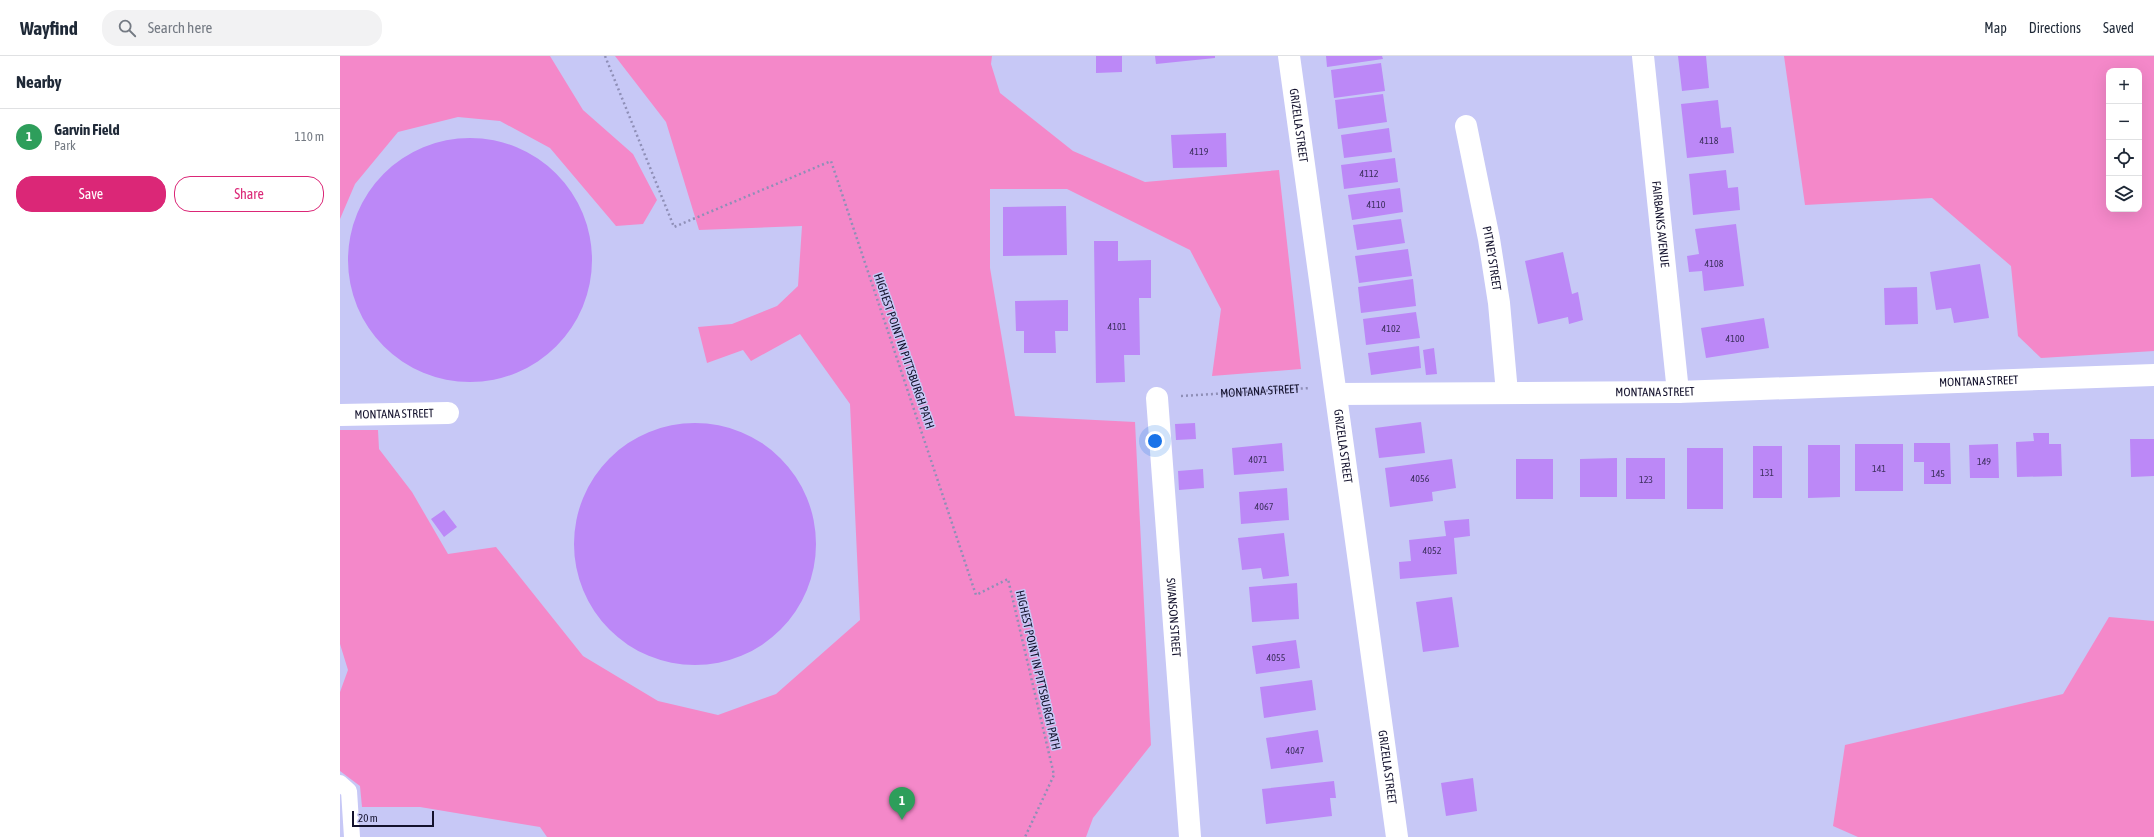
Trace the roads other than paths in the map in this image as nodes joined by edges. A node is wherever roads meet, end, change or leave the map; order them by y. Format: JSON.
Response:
{"nodes":[{"id":1,"x":1289,"y":56,"type":"edge"},
{"id":2,"x":1642,"y":56,"type":"edge"},
{"id":3,"x":1466,"y":126,"type":"dead end"},
{"id":4,"x":2154,"y":375,"type":"edge"},
{"id":5,"x":1678,"y":392,"type":"junction"},
{"id":6,"x":1507,"y":393,"type":"junction"},
{"id":7,"x":1336,"y":394,"type":"junction"},
{"id":8,"x":1157,"y":398,"type":"road end"},
{"id":9,"x":448,"y":413,"type":"dead end"},
{"id":10,"x":340,"y":415,"type":"edge"},
{"id":11,"x":340,"y":783,"type":"edge"},
{"id":12,"x":352,"y":837,"type":"edge"},
{"id":13,"x":1190,"y":837,"type":"edge"},
{"id":14,"x":1397,"y":837,"type":"edge"}],
"edges":[{"from":1,"to":7,"type":"street","name":"GRIZELLA STREET"},
{"from":2,"to":5,"type":"street","name":"FAIRBANKS AVENUE"},
{"from":3,"to":6,"type":"street","name":"PITNEY STREET"},
{"from":4,"to":5,"type":"street","name":"MONTANA STREET"},
{"from":5,"to":6,"type":"street","name":"MONTANA STREET"},
{"from":6,"to":7,"type":"street","name":"MONTANA STREET"},
{"from":7,"to":14,"type":"street","name":"GRIZELLA STREET"},
{"from":8,"to":13,"type":"street","name":"SWANSON STREET"},
{"from":9,"to":10,"type":"street","name":"MONTANA STREET"},
{"from":11,"to":12,"type":"lane"}]}
